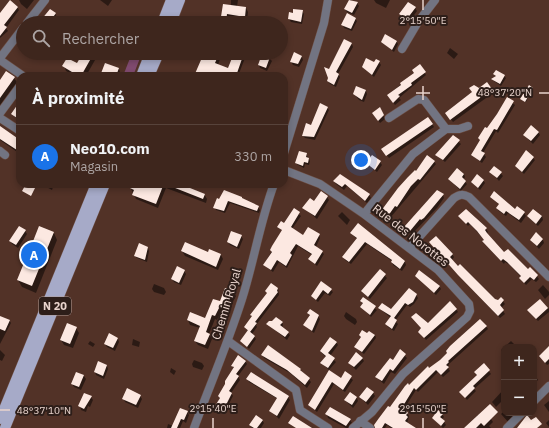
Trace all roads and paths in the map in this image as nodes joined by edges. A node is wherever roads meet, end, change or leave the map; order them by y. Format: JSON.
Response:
{"nodes":[{"id":1,"x":45,"y":0,"type":"edge"},
{"id":2,"x":172,"y":0,"type":"edge"},
{"id":3,"x":180,"y":0,"type":"edge"},
{"id":4,"x":328,"y":0,"type":"edge"},
{"id":5,"x":435,"y":0,"type":"edge"},
{"id":6,"x":32,"y":16,"type":"edge"},
{"id":7,"x":165,"y":16,"type":"edge"},
{"id":8,"x":174,"y":16,"type":"edge"},
{"id":9,"x":16,"y":37,"type":"edge"},
{"id":10,"x":402,"y":49,"type":"dead end"},
{"id":11,"x":0,"y":59,"type":"edge"},
{"id":12,"x":147,"y":60,"type":"edge"},
{"id":13,"x":156,"y":60,"type":"edge"},
{"id":14,"x":18,"y":72,"type":"edge"},
{"id":15,"x":143,"y":72,"type":"edge"},
{"id":16,"x":152,"y":72,"type":"edge"},
{"id":17,"x":16,"y":91,"type":"edge"},
{"id":18,"x":0,"y":113,"type":"edge"},
{"id":19,"x":0,"y":118,"type":"edge"},
{"id":20,"x":389,"y":118,"type":"dead end"},
{"id":21,"x":468,"y":126,"type":"dead end"},
{"id":22,"x":16,"y":128,"type":"edge"},
{"id":23,"x":446,"y":129,"type":"junction"},
{"id":24,"x":288,"y":140,"type":"edge"},
{"id":25,"x":288,"y":172,"type":"edge"},
{"id":26,"x":94,"y":188,"type":"edge"},
{"id":27,"x":103,"y":188,"type":"edge"},
{"id":28,"x":273,"y":188,"type":"edge"},
{"id":29,"x":364,"y":214,"type":"junction"},
{"id":30,"x":410,"y":248,"type":"junction"},
{"id":31,"x":549,"y":277,"type":"edge"},
{"id":32,"x":228,"y":341,"type":"junction"},
{"id":33,"x":549,"y":386,"type":"edge"},
{"id":34,"x":537,"y":398,"type":"edge"},
{"id":35,"x":519,"y":416,"type":"edge"},
{"id":36,"x":0,"y":419,"type":"edge"},
{"id":37,"x":360,"y":422,"type":"junction"},
{"id":38,"x":5,"y":428,"type":"edge"},
{"id":39,"x":194,"y":428,"type":"edge"},
{"id":40,"x":328,"y":428,"type":"edge"},
{"id":41,"x":353,"y":428,"type":"edge"},
{"id":42,"x":370,"y":428,"type":"edge"},
{"id":43,"x":507,"y":428,"type":"edge"}],
"edges":[{"from":1,"to":6,"type":"street"},
{"from":2,"to":7,"type":"main road"},
{"from":3,"to":8,"type":"main road"},
{"from":4,"to":24,"type":"street"},
{"from":5,"to":10,"type":"street"},
{"from":9,"to":11,"type":"street"},
{"from":11,"to":14,"type":"street"},
{"from":12,"to":15,"type":"main road"},
{"from":13,"to":16,"type":"main road"},
{"from":17,"to":18,"type":"street"},
{"from":19,"to":22,"type":"street"},
{"from":20,"to":23,"type":"street"},
{"from":21,"to":23,"type":"street"},
{"from":23,"to":29,"type":"street"},
{"from":25,"to":29,"type":"street","name":"Rue des Norottes"},
{"from":26,"to":36,"type":"main road","number":"N 20"},
{"from":27,"to":38,"type":"main road","number":"N 20"},
{"from":28,"to":32,"type":"street","name":"Chemin Royal"},
{"from":29,"to":30,"type":"street","name":"Rue des Norottes"},
{"from":30,"to":31,"type":"street"},
{"from":30,"to":37,"type":"street","name":"Rue des Norottes"},
{"from":32,"to":39,"type":"street","name":"Chemin Royal"},
{"from":32,"to":40,"type":"street"},
{"from":33,"to":34,"type":"street"},
{"from":35,"to":43,"type":"street"},
{"from":37,"to":41,"type":"street","name":"Rue des Norottes"},
{"from":37,"to":42,"type":"street"}]}
